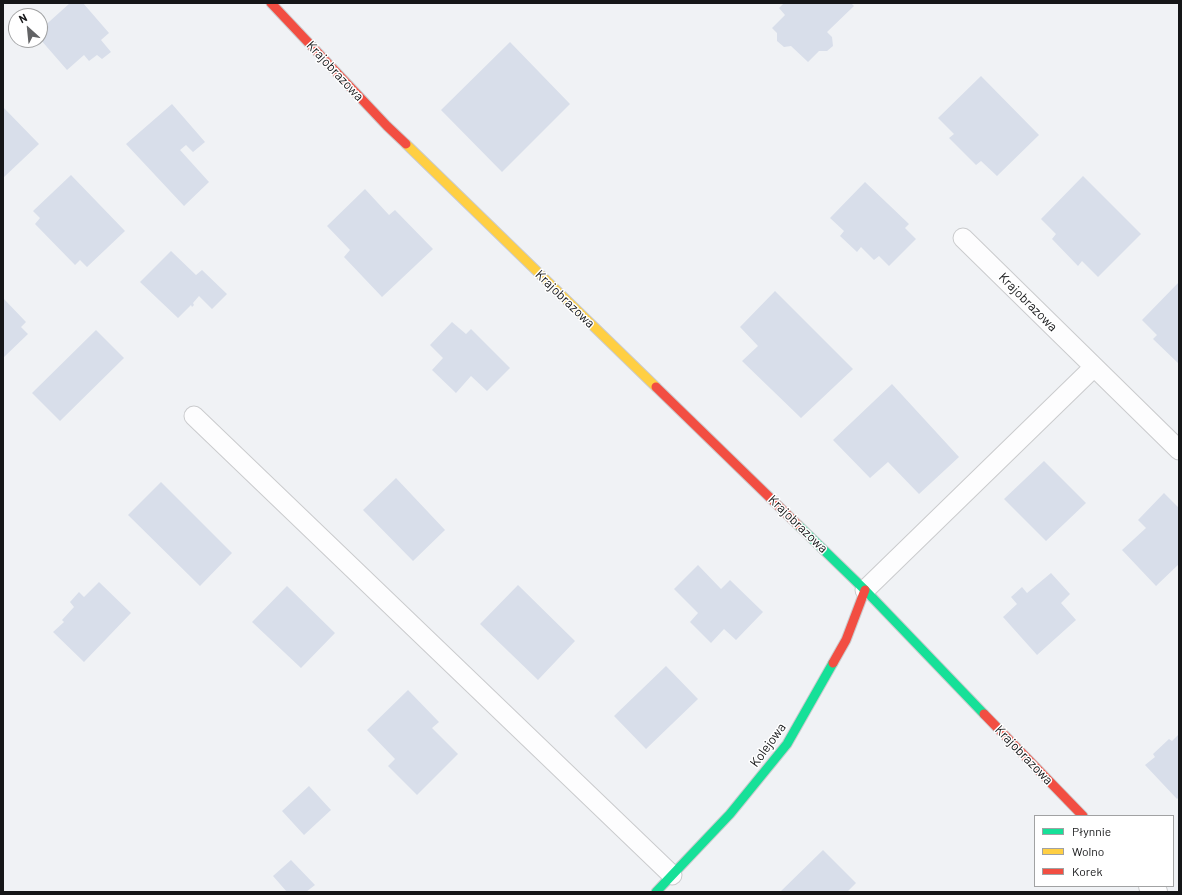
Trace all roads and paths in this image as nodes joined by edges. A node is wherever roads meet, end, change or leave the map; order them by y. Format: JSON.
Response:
{"nodes":[{"id":1,"x":271,"y":3,"type":"edge"},
{"id":2,"x":963,"y":238,"type":"dead end"},
{"id":3,"x":1094,"y":367,"type":"junction"},
{"id":4,"x":194,"y":416,"type":"dead end"},
{"id":5,"x":1179,"y":450,"type":"edge"},
{"id":6,"x":865,"y":590,"type":"junction"},
{"id":7,"x":1082,"y":815,"type":"edge"},
{"id":8,"x":672,"y":876,"type":"junction"},
{"id":9,"x":656,"y":892,"type":"edge"}],
"edges":[{"from":1,"to":6,"type":"street","name":"Krajobrazowa"},
{"from":2,"to":3,"type":"lane","name":"Krajobrazowa"},
{"from":3,"to":5,"type":"lane","name":"Krajobrazowa"},
{"from":3,"to":6,"type":"lane"},
{"from":4,"to":8,"type":"lane"},
{"from":6,"to":7,"type":"street","name":"Krajobrazowa"},
{"from":6,"to":8,"type":"street","name":"Kolejowa"},
{"from":8,"to":9,"type":"street","name":"Kolejowa"}]}
